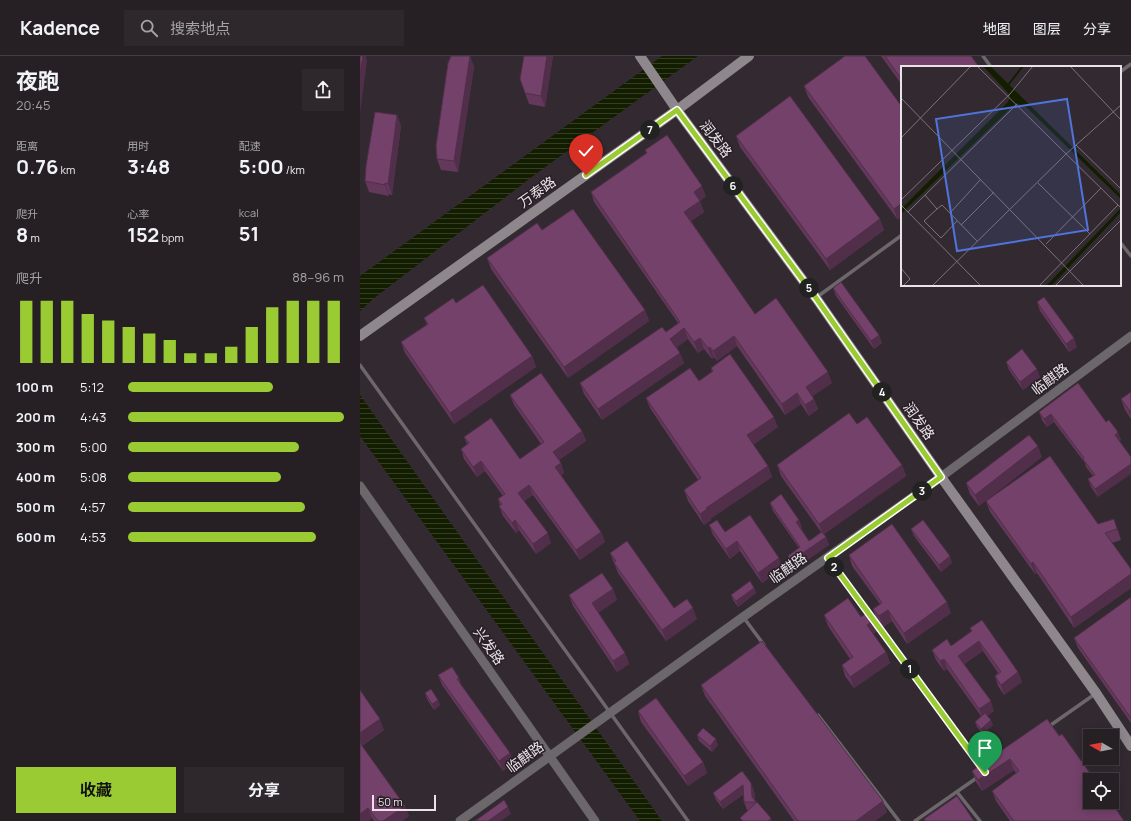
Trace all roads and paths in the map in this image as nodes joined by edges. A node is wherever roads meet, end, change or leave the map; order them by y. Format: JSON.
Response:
{"nodes":[{"id":1,"x":749,"y":56,"type":"edge"},
{"id":2,"x":983,"y":56,"type":"edge"},
{"id":3,"x":642,"y":59,"type":"edge"},
{"id":4,"x":1131,"y":64,"type":"edge"},
{"id":5,"x":990,"y":66,"type":"edge"},
{"id":6,"x":1121,"y":71,"type":"edge"},
{"id":7,"x":677,"y":110,"type":"junction"},
{"id":8,"x":901,"y":235,"type":"edge"},
{"id":9,"x":1121,"y":243,"type":"edge"},
{"id":10,"x":1131,"y":256,"type":"edge"},
{"id":11,"x":816,"y":298,"type":"junction"},
{"id":12,"x":360,"y":336,"type":"edge"},
{"id":13,"x":1131,"y":336,"type":"edge"},
{"id":14,"x":360,"y":365,"type":"edge"},
{"id":15,"x":941,"y":477,"type":"junction"},
{"id":16,"x":360,"y":486,"type":"edge"},
{"id":17,"x":828,"y":558,"type":"junction"},
{"id":18,"x":743,"y":617,"type":"junction"},
{"id":19,"x":767,"y":648,"type":"edge"},
{"id":20,"x":1096,"y":693,"type":"junction"},
{"id":21,"x":814,"y":710,"type":"edge"},
{"id":22,"x":611,"y":714,"type":"junction"},
{"id":23,"x":1047,"y":728,"type":"edge"},
{"id":24,"x":1131,"y":746,"type":"edge"},
{"id":25,"x":549,"y":757,"type":"junction"},
{"id":26,"x":985,"y":772,"type":"edge"},
{"id":27,"x":979,"y":776,"type":"edge"},
{"id":28,"x":956,"y":792,"type":"junction"},
{"id":29,"x":460,"y":821,"type":"edge"},
{"id":30,"x":595,"y":821,"type":"edge"},
{"id":31,"x":688,"y":821,"type":"edge"},
{"id":32,"x":899,"y":821,"type":"edge"},
{"id":33,"x":915,"y":821,"type":"edge"},
{"id":34,"x":980,"y":821,"type":"edge"}],
"edges":[{"from":1,"to":7,"type":"main road","name":"万泰路"},
{"from":2,"to":5,"type":"lane"},
{"from":3,"to":7,"type":"main road","name":"润发路"},
{"from":4,"to":6,"type":"lane"},
{"from":7,"to":11,"type":"main road","name":"润发路"},
{"from":7,"to":12,"type":"main road","name":"万泰路"},
{"from":8,"to":11,"type":"lane"},
{"from":9,"to":10,"type":"lane"},
{"from":11,"to":15,"type":"main road","name":"润发路"},
{"from":13,"to":15,"type":"street","name":"临麒路"},
{"from":14,"to":22,"type":"lane"},
{"from":15,"to":17,"type":"street","name":"临麒路"},
{"from":15,"to":20,"type":"main road","name":"润发路"},
{"from":16,"to":25,"type":"street","name":"兴发路"},
{"from":17,"to":18,"type":"street","name":"临麒路"},
{"from":17,"to":26,"type":"lane"},
{"from":18,"to":19,"type":"lane"},
{"from":18,"to":22,"type":"street","name":"临麒路"},
{"from":20,"to":23,"type":"lane"},
{"from":20,"to":24,"type":"main road","name":"润发路"},
{"from":21,"to":32,"type":"lane"},
{"from":22,"to":25,"type":"street","name":"临麒路"},
{"from":22,"to":31,"type":"lane"},
{"from":25,"to":29,"type":"street","name":"临麒路"},
{"from":25,"to":30,"type":"street","name":"兴发路"},
{"from":27,"to":28,"type":"lane"},
{"from":28,"to":33,"type":"lane"},
{"from":28,"to":34,"type":"lane"}]}
